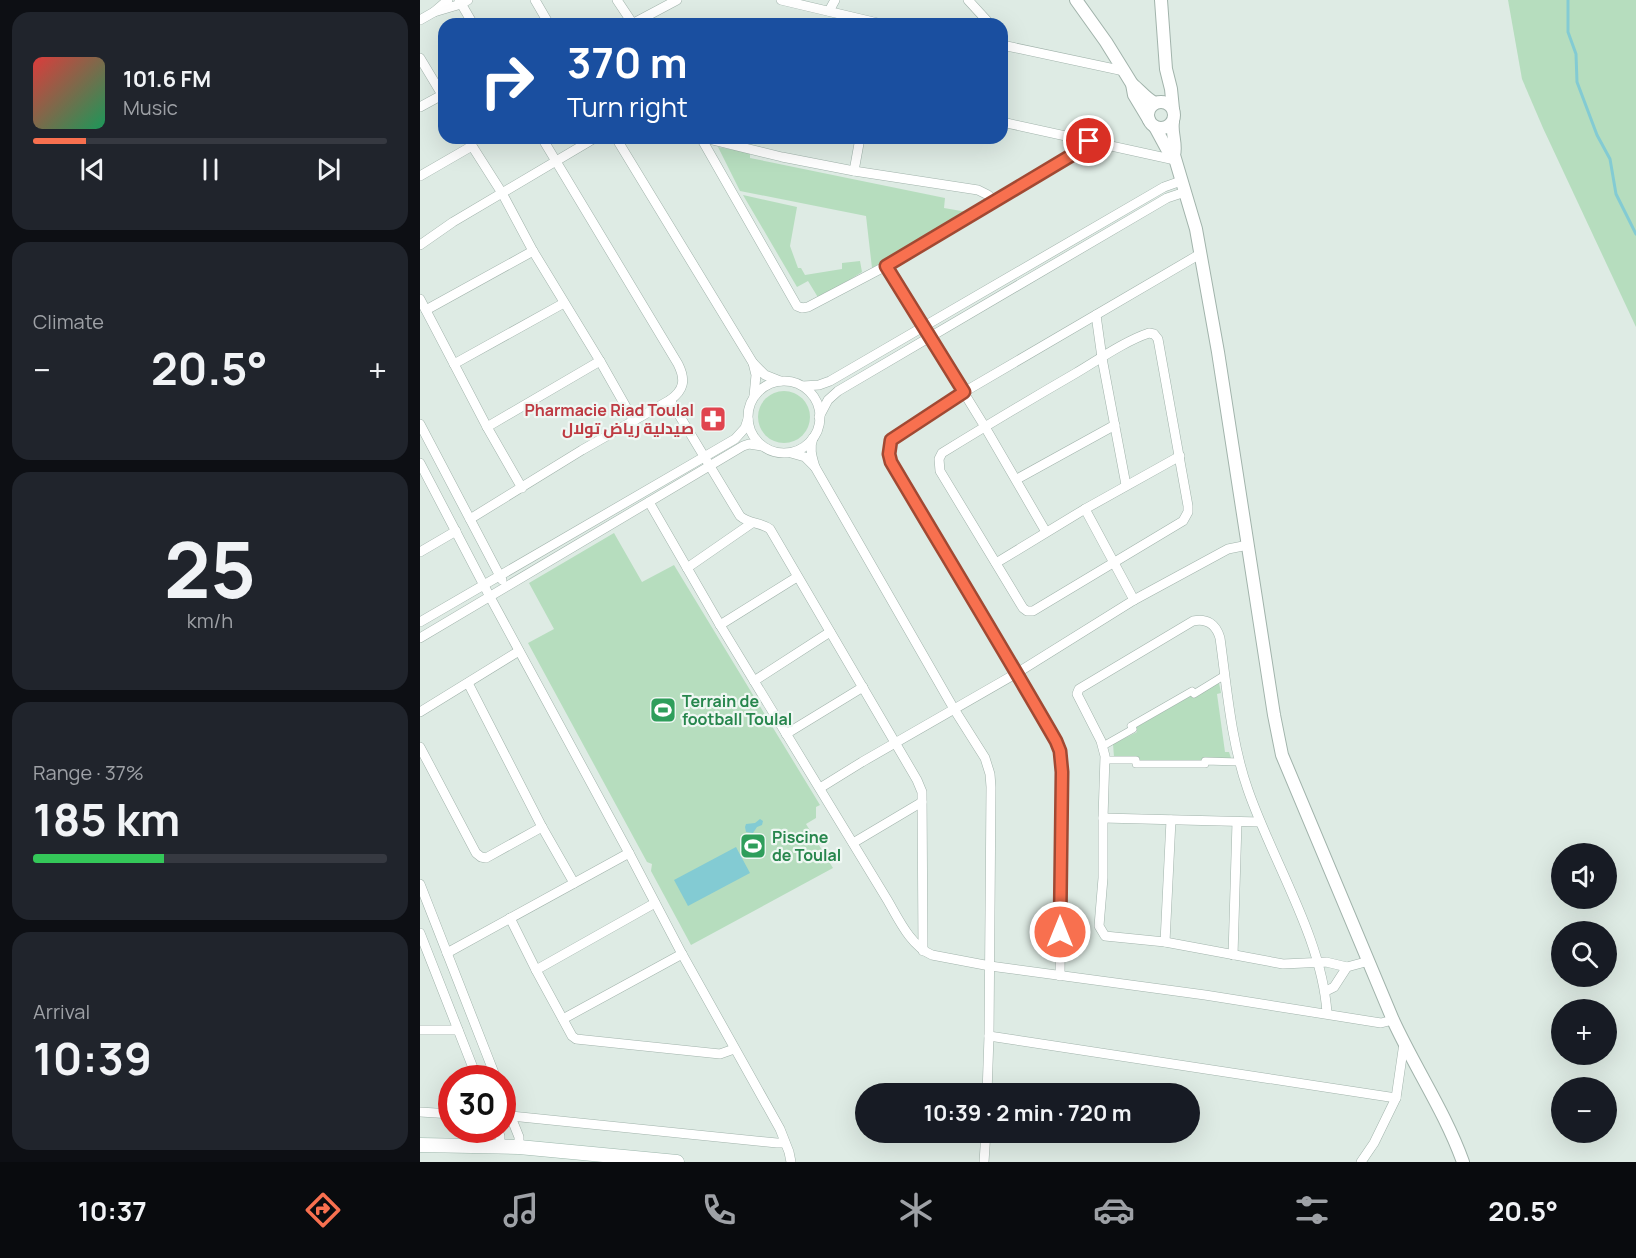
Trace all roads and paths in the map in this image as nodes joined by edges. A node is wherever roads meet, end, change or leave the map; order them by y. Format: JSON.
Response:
{"nodes":[{"id":1,"x":448,"y":0,"type":"edge"},
{"id":2,"x":535,"y":0,"type":"edge"},
{"id":3,"x":617,"y":0,"type":"edge"},
{"id":4,"x":677,"y":0,"type":"edge"},
{"id":5,"x":781,"y":0,"type":"edge"},
{"id":6,"x":835,"y":0,"type":"edge"},
{"id":7,"x":968,"y":0,"type":"edge"},
{"id":8,"x":1076,"y":0,"type":"edge"},
{"id":9,"x":1161,"y":0,"type":"edge"},
{"id":10,"x":463,"y":1,"type":"edge"},
{"id":11,"x":830,"y":11,"type":"junction"},
{"id":12,"x":434,"y":12,"type":"junction"},
{"id":13,"x":470,"y":18,"type":"edge"},
{"id":14,"x":546,"y":18,"type":"edge"},
{"id":15,"x":628,"y":18,"type":"edge"},
{"id":16,"x":643,"y":18,"type":"edge"},
{"id":17,"x":858,"y":18,"type":"edge"},
{"id":18,"x":984,"y":18,"type":"edge"},
{"id":19,"x":420,"y":20,"type":"edge"},
{"id":20,"x":1008,"y":46,"type":"edge"},
{"id":21,"x":420,"y":58,"type":"edge"},
{"id":22,"x":1166,"y":69,"type":"junction"},
{"id":23,"x":1124,"y":71,"type":"junction"},
{"id":24,"x":1132,"y":84,"type":"junction"},
{"id":25,"x":438,"y":89,"type":"edge"},
{"id":26,"x":438,"y":99,"type":"edge"},
{"id":27,"x":1156,"y":103,"type":"junction"},
{"id":28,"x":420,"y":107,"type":"edge"},
{"id":29,"x":1173,"y":116,"type":"junction"},
{"id":30,"x":1008,"y":123,"type":"edge"},
{"id":31,"x":1152,"y":124,"type":"junction"},
{"id":32,"x":1089,"y":141,"type":"junction"},
{"id":33,"x":466,"y":144,"type":"edge"},
{"id":34,"x":470,"y":144,"type":"edge"},
{"id":35,"x":546,"y":144,"type":"edge"},
{"id":36,"x":585,"y":144,"type":"edge"},
{"id":37,"x":620,"y":144,"type":"edge"},
{"id":38,"x":706,"y":144,"type":"edge"},
{"id":39,"x":728,"y":144,"type":"edge"},
{"id":40,"x":859,"y":144,"type":"edge"},
{"id":41,"x":1175,"y":157,"type":"junction"},
{"id":42,"x":556,"y":161,"type":"junction"},
{"id":43,"x":855,"y":171,"type":"junction"},
{"id":44,"x":420,"y":176,"type":"edge"},
{"id":45,"x":1183,"y":187,"type":"junction"},
{"id":46,"x":502,"y":193,"type":"junction"},
{"id":47,"x":994,"y":201,"type":"junction"},
{"id":48,"x":420,"y":245,"type":"edge"},
{"id":49,"x":533,"y":250,"type":"junction"},
{"id":50,"x":1200,"y":254,"type":"junction"},
{"id":51,"x":886,"y":266,"type":"junction"},
{"id":52,"x":420,"y":299,"type":"edge"},
{"id":53,"x":564,"y":303,"type":"junction"},
{"id":54,"x":426,"y":310,"type":"junction"},
{"id":55,"x":1096,"y":315,"type":"junction"},
{"id":56,"x":926,"y":332,"type":"junction"},
{"id":57,"x":1102,"y":358,"type":"junction"},
{"id":58,"x":600,"y":361,"type":"junction"},
{"id":59,"x":753,"y":363,"type":"junction"},
{"id":60,"x":454,"y":364,"type":"junction"},
{"id":61,"x":780,"y":381,"type":"junction"},
{"id":62,"x":803,"y":386,"type":"junction"},
{"id":63,"x":964,"y":392,"type":"junction"},
{"id":64,"x":754,"y":397,"type":"junction"},
{"id":65,"x":670,"y":400,"type":"junction"},
{"id":66,"x":819,"y":417,"type":"junction"},
{"id":67,"x":748,"y":419,"type":"junction"},
{"id":68,"x":633,"y":421,"type":"junction"},
{"id":69,"x":420,"y":424,"type":"edge"},
{"id":70,"x":1115,"y":425,"type":"junction"},
{"id":71,"x":487,"y":427,"type":"junction"},
{"id":72,"x":985,"y":427,"type":"junction"},
{"id":73,"x":814,"y":435,"type":"junction"},
{"id":74,"x":762,"y":446,"type":"junction"},
{"id":75,"x":785,"y":452,"type":"junction"},
{"id":76,"x":705,"y":456,"type":"junction"},
{"id":77,"x":1180,"y":456,"type":"junction"},
{"id":78,"x":420,"y":463,"type":"edge"},
{"id":79,"x":710,"y":466,"type":"junction"},
{"id":80,"x":815,"y":466,"type":"junction"},
{"id":81,"x":1017,"y":479,"type":"junction"},
{"id":82,"x":1126,"y":485,"type":"junction"},
{"id":83,"x":522,"y":488,"type":"junction"},
{"id":84,"x":649,"y":502,"type":"junction"},
{"id":85,"x":1085,"y":509,"type":"junction"},
{"id":86,"x":470,"y":519,"type":"junction"},
{"id":87,"x":752,"y":523,"type":"junction"},
{"id":88,"x":456,"y":531,"type":"junction"},
{"id":89,"x":1046,"y":532,"type":"junction"},
{"id":90,"x":1248,"y":545,"type":"junction"},
{"id":91,"x":420,"y":552,"type":"edge"},
{"id":92,"x":996,"y":563,"type":"junction"},
{"id":93,"x":1113,"y":563,"type":"junction"},
{"id":94,"x":687,"y":568,"type":"junction"},
{"id":95,"x":500,"y":576,"type":"junction"},
{"id":96,"x":797,"y":577,"type":"junction"},
{"id":97,"x":484,"y":585,"type":"junction"},
{"id":98,"x":506,"y":587,"type":"junction"},
{"id":99,"x":490,"y":597,"type":"junction"},
{"id":100,"x":1134,"y":600,"type":"junction"},
{"id":101,"x":420,"y":622,"type":"edge"},
{"id":102,"x":720,"y":625,"type":"junction"},
{"id":103,"x":830,"y":632,"type":"junction"},
{"id":104,"x":420,"y":638,"type":"edge"},
{"id":105,"x":519,"y":651,"type":"junction"},
{"id":106,"x":1017,"y":673,"type":"junction"},
{"id":107,"x":1225,"y":675,"type":"junction"},
{"id":108,"x":753,"y":681,"type":"junction"},
{"id":109,"x":468,"y":683,"type":"junction"},
{"id":110,"x":863,"y":687,"type":"junction"},
{"id":111,"x":954,"y":709,"type":"junction"},
{"id":112,"x":420,"y":712,"type":"edge"},
{"id":113,"x":786,"y":734,"type":"junction"},
{"id":114,"x":896,"y":742,"type":"junction"},
{"id":115,"x":420,"y":747,"type":"edge"},
{"id":116,"x":1103,"y":747,"type":"junction"},
{"id":117,"x":1106,"y":760,"type":"junction"},
{"id":118,"x":1239,"y":762,"type":"junction"},
{"id":119,"x":820,"y":788,"type":"junction"},
{"id":120,"x":922,"y":802,"type":"junction"},
{"id":121,"x":1103,"y":818,"type":"junction"},
{"id":122,"x":1171,"y":820,"type":"junction"},
{"id":123,"x":1237,"y":822,"type":"junction"},
{"id":124,"x":1260,"y":822,"type":"junction"},
{"id":125,"x":542,"y":827,"type":"junction"},
{"id":126,"x":853,"y":843,"type":"junction"},
{"id":127,"x":629,"y":853,"type":"junction"},
{"id":128,"x":574,"y":883,"type":"junction"},
{"id":129,"x":420,"y":884,"type":"edge"},
{"id":130,"x":655,"y":903,"type":"junction"},
{"id":131,"x":510,"y":918,"type":"junction"},
{"id":132,"x":420,"y":933,"type":"edge"},
{"id":133,"x":1165,"y":942,"type":"junction"},
{"id":134,"x":923,"y":951,"type":"junction"},
{"id":135,"x":447,"y":953,"type":"junction"},
{"id":136,"x":682,"y":954,"type":"junction"},
{"id":137,"x":1233,"y":955,"type":"junction"},
{"id":138,"x":1369,"y":961,"type":"junction"},
{"id":139,"x":1317,"y":962,"type":"junction"},
{"id":140,"x":990,"y":966,"type":"junction"},
{"id":141,"x":1347,"y":968,"type":"junction"},
{"id":142,"x":536,"y":970,"type":"junction"},
{"id":143,"x":1060,"y":976,"type":"junction"},
{"id":144,"x":1326,"y":991,"type":"junction"},
{"id":145,"x":1327,"y":1013,"type":"junction"},
{"id":146,"x":563,"y":1019,"type":"junction"},
{"id":147,"x":1394,"y":1020,"type":"junction"},
{"id":148,"x":420,"y":1030,"type":"edge"},
{"id":149,"x":458,"y":1030,"type":"junction"},
{"id":150,"x":989,"y":1036,"type":"junction"},
{"id":151,"x":1404,"y":1043,"type":"junction"},
{"id":152,"x":734,"y":1050,"type":"junction"},
{"id":153,"x":472,"y":1065,"type":"edge"},
{"id":154,"x":491,"y":1065,"type":"edge"},
{"id":155,"x":987,"y":1083,"type":"edge"},
{"id":156,"x":1396,"y":1098,"type":"junction"},
{"id":157,"x":420,"y":1112,"type":"edge"},
{"id":158,"x":438,"y":1113,"type":"edge"},
{"id":159,"x":516,"y":1117,"type":"edge"},
{"id":160,"x":516,"y":1129,"type":"edge"},
{"id":161,"x":500,"y":1143,"type":"edge"},
{"id":162,"x":785,"y":1143,"type":"junction"},
{"id":163,"x":985,"y":1143,"type":"edge"},
{"id":164,"x":420,"y":1145,"type":"edge"},
{"id":165,"x":500,"y":1147,"type":"junction"},
{"id":166,"x":519,"y":1147,"type":"junction"},
{"id":167,"x":677,"y":1162,"type":"edge"},
{"id":168,"x":791,"y":1162,"type":"edge"},
{"id":169,"x":984,"y":1162,"type":"edge"},
{"id":170,"x":1361,"y":1162,"type":"edge"},
{"id":171,"x":1462,"y":1162,"type":"edge"}],
"edges":[{"from":1,"to":12,"type":"street"},
{"from":2,"to":14,"type":"street"},
{"from":3,"to":15,"type":"street"},
{"from":4,"to":16,"type":"street"},
{"from":5,"to":11,"type":"street"},
{"from":6,"to":11,"type":"street"},
{"from":7,"to":18,"type":"street"},
{"from":8,"to":23,"type":"street"},
{"from":9,"to":22,"type":"street"},
{"from":10,"to":12,"type":"street"},
{"from":10,"to":13,"type":"street"},
{"from":11,"to":17,"type":"street"},
{"from":12,"to":19,"type":"street"},
{"from":20,"to":23,"type":"street"},
{"from":21,"to":25,"type":"street"},
{"from":22,"to":27,"type":"street"},
{"from":22,"to":29,"type":"street"},
{"from":23,"to":24,"type":"street"},
{"from":24,"to":27,"type":"street"},
{"from":24,"to":31,"type":"street"},
{"from":26,"to":28,"type":"street"},
{"from":27,"to":29,"type":"street"},
{"from":27,"to":31,"type":"street"},
{"from":29,"to":31,"type":"street"},
{"from":29,"to":41,"type":"street"},
{"from":30,"to":32,"type":"street"},
{"from":31,"to":41,"type":"street"},
{"from":32,"to":41,"type":"street"},
{"from":32,"to":47,"type":"street"},
{"from":33,"to":44,"type":"street"},
{"from":34,"to":46,"type":"street"},
{"from":35,"to":42,"type":"street"},
{"from":36,"to":42,"type":"street"},
{"from":37,"to":59,"type":"street"},
{"from":38,"to":51,"type":"street"},
{"from":39,"to":43,"type":"street"},
{"from":40,"to":43,"type":"street"},
{"from":41,"to":45,"type":"street"},
{"from":42,"to":46,"type":"street"},
{"from":42,"to":65,"type":"street"},
{"from":43,"to":47,"type":"street"},
{"from":45,"to":50,"type":"street"},
{"from":45,"to":56,"type":"street"},
{"from":46,"to":48,"type":"street"},
{"from":46,"to":49,"type":"street"},
{"from":47,"to":51,"type":"street"},
{"from":49,"to":53,"type":"street"},
{"from":49,"to":54,"type":"street"},
{"from":50,"to":55,"type":"street"},
{"from":50,"to":90,"type":"street"},
{"from":51,"to":56,"type":"street"},
{"from":52,"to":54,"type":"street"},
{"from":53,"to":58,"type":"street"},
{"from":53,"to":60,"type":"street"},
{"from":54,"to":60,"type":"street"},
{"from":55,"to":57,"type":"street"},
{"from":55,"to":63,"type":"street"},
{"from":56,"to":62,"type":"street"},
{"from":56,"to":63,"type":"street"},
{"from":56,"to":66,"type":"street"},
{"from":57,"to":70,"type":"street"},
{"from":57,"to":72,"type":"street"},
{"from":57,"to":77,"type":"street"},
{"from":58,"to":68,"type":"street"},
{"from":58,"to":71,"type":"street"},
{"from":59,"to":61,"type":"street"},
{"from":59,"to":64,"type":"street"},
{"from":60,"to":71,"type":"street"},
{"from":61,"to":62,"type":"street"},
{"from":61,"to":64,"type":"street"},
{"from":62,"to":66,"type":"street"},
{"from":63,"to":72,"type":"street"},
{"from":63,"to":106,"type":"street"},
{"from":64,"to":67,"type":"street"},
{"from":65,"to":68,"type":"street"},
{"from":65,"to":76,"type":"street"},
{"from":66,"to":73,"type":"street"},
{"from":67,"to":74,"type":"street"},
{"from":67,"to":76,"type":"street"},
{"from":68,"to":83,"type":"street"},
{"from":69,"to":86,"type":"street"},
{"from":70,"to":81,"type":"street"},
{"from":70,"to":82,"type":"street"},
{"from":71,"to":83,"type":"street"},
{"from":72,"to":81,"type":"street"},
{"from":72,"to":92,"type":"street"},
{"from":73,"to":75,"type":"street"},
{"from":73,"to":80,"type":"street"},
{"from":74,"to":75,"type":"street"},
{"from":74,"to":79,"type":"street"},
{"from":75,"to":80,"type":"street"},
{"from":76,"to":79,"type":"street"},
{"from":76,"to":95,"type":"street"},
{"from":77,"to":82,"type":"street"},
{"from":77,"to":93,"type":"street"},
{"from":78,"to":88,"type":"street"},
{"from":79,"to":84,"type":"street"},
{"from":79,"to":87,"type":"street"},
{"from":80,"to":111,"type":"street"},
{"from":81,"to":89,"type":"street"},
{"from":82,"to":85,"type":"street"},
{"from":83,"to":86,"type":"street"},
{"from":84,"to":94,"type":"street"},
{"from":84,"to":98,"type":"street"},
{"from":85,"to":89,"type":"street"},
{"from":85,"to":93,"type":"street"},
{"from":86,"to":95,"type":"street"},
{"from":87,"to":94,"type":"street"},
{"from":87,"to":96,"type":"street"},
{"from":88,"to":91,"type":"street"},
{"from":88,"to":97,"type":"street"},
{"from":89,"to":92,"type":"street"},
{"from":90,"to":100,"type":"street"},
{"from":90,"to":138,"type":"street"},
{"from":92,"to":93,"type":"street"},
{"from":93,"to":100,"type":"street"},
{"from":94,"to":102,"type":"street"},
{"from":95,"to":97,"type":"street"},
{"from":95,"to":98,"type":"street"},
{"from":96,"to":102,"type":"street"},
{"from":96,"to":103,"type":"street"},
{"from":97,"to":99,"type":"street"},
{"from":97,"to":101,"type":"street"},
{"from":98,"to":99,"type":"street"},
{"from":99,"to":104,"type":"street"},
{"from":99,"to":105,"type":"street"},
{"from":100,"to":106,"type":"street"},
{"from":102,"to":108,"type":"street"},
{"from":103,"to":108,"type":"street"},
{"from":103,"to":110,"type":"street"},
{"from":105,"to":109,"type":"street"},
{"from":105,"to":127,"type":"street"},
{"from":106,"to":111,"type":"street"},
{"from":106,"to":143,"type":"street"},
{"from":107,"to":116,"type":"street"},
{"from":107,"to":116,"type":"street"},
{"from":107,"to":118,"type":"street"},
{"from":108,"to":113,"type":"street"},
{"from":109,"to":112,"type":"street"},
{"from":109,"to":125,"type":"street"},
{"from":110,"to":113,"type":"street"},
{"from":110,"to":114,"type":"street"},
{"from":111,"to":114,"type":"street"},
{"from":111,"to":140,"type":"street"},
{"from":113,"to":119,"type":"street"},
{"from":114,"to":119,"type":"street"},
{"from":114,"to":120,"type":"street"},
{"from":115,"to":125,"type":"street"},
{"from":116,"to":117,"type":"street"},
{"from":117,"to":118,"type":"street"},
{"from":117,"to":121,"type":"street"},
{"from":118,"to":124,"type":"street"},
{"from":119,"to":126,"type":"street"},
{"from":120,"to":126,"type":"street"},
{"from":120,"to":134,"type":"street"},
{"from":121,"to":122,"type":"street"},
{"from":121,"to":133,"type":"street"},
{"from":122,"to":123,"type":"street"},
{"from":122,"to":133,"type":"street"},
{"from":123,"to":124,"type":"street"},
{"from":123,"to":137,"type":"street"},
{"from":124,"to":139,"type":"street"},
{"from":125,"to":128,"type":"street"},
{"from":126,"to":134,"type":"street"},
{"from":127,"to":128,"type":"street"},
{"from":127,"to":130,"type":"street"},
{"from":128,"to":131,"type":"street"},
{"from":129,"to":135,"type":"street"},
{"from":130,"to":136,"type":"street"},
{"from":130,"to":142,"type":"street"},
{"from":131,"to":135,"type":"street"},
{"from":131,"to":142,"type":"street"},
{"from":132,"to":149,"type":"street"},
{"from":133,"to":137,"type":"street"},
{"from":134,"to":140,"type":"street"},
{"from":135,"to":154,"type":"street"},
{"from":136,"to":146,"type":"street"},
{"from":136,"to":152,"type":"street"},
{"from":137,"to":139,"type":"street"},
{"from":138,"to":141,"type":"street"},
{"from":138,"to":147,"type":"street"},
{"from":139,"to":141,"type":"street"},
{"from":139,"to":144,"type":"street"},
{"from":140,"to":143,"type":"street"},
{"from":140,"to":150,"type":"street"},
{"from":141,"to":144,"type":"street"},
{"from":142,"to":146,"type":"street"},
{"from":143,"to":145,"type":"street"},
{"from":144,"to":145,"type":"street"},
{"from":145,"to":147,"type":"street"},
{"from":146,"to":152,"type":"street"},
{"from":147,"to":151,"type":"street"},
{"from":148,"to":149,"type":"street"},
{"from":149,"to":153,"type":"street"},
{"from":150,"to":155,"type":"street"},
{"from":150,"to":156,"type":"street"},
{"from":151,"to":156,"type":"street"},
{"from":151,"to":171,"type":"street"},
{"from":152,"to":162,"type":"street"},
{"from":156,"to":170,"type":"street"},
{"from":157,"to":158,"type":"street"},
{"from":159,"to":162,"type":"street"},
{"from":160,"to":166,"type":"street"},
{"from":161,"to":165,"type":"street"},
{"from":162,"to":168,"type":"street"},
{"from":163,"to":169,"type":"street"},
{"from":164,"to":165,"type":"main road"},
{"from":165,"to":166,"type":"main road"},
{"from":166,"to":167,"type":"main road"}]}
